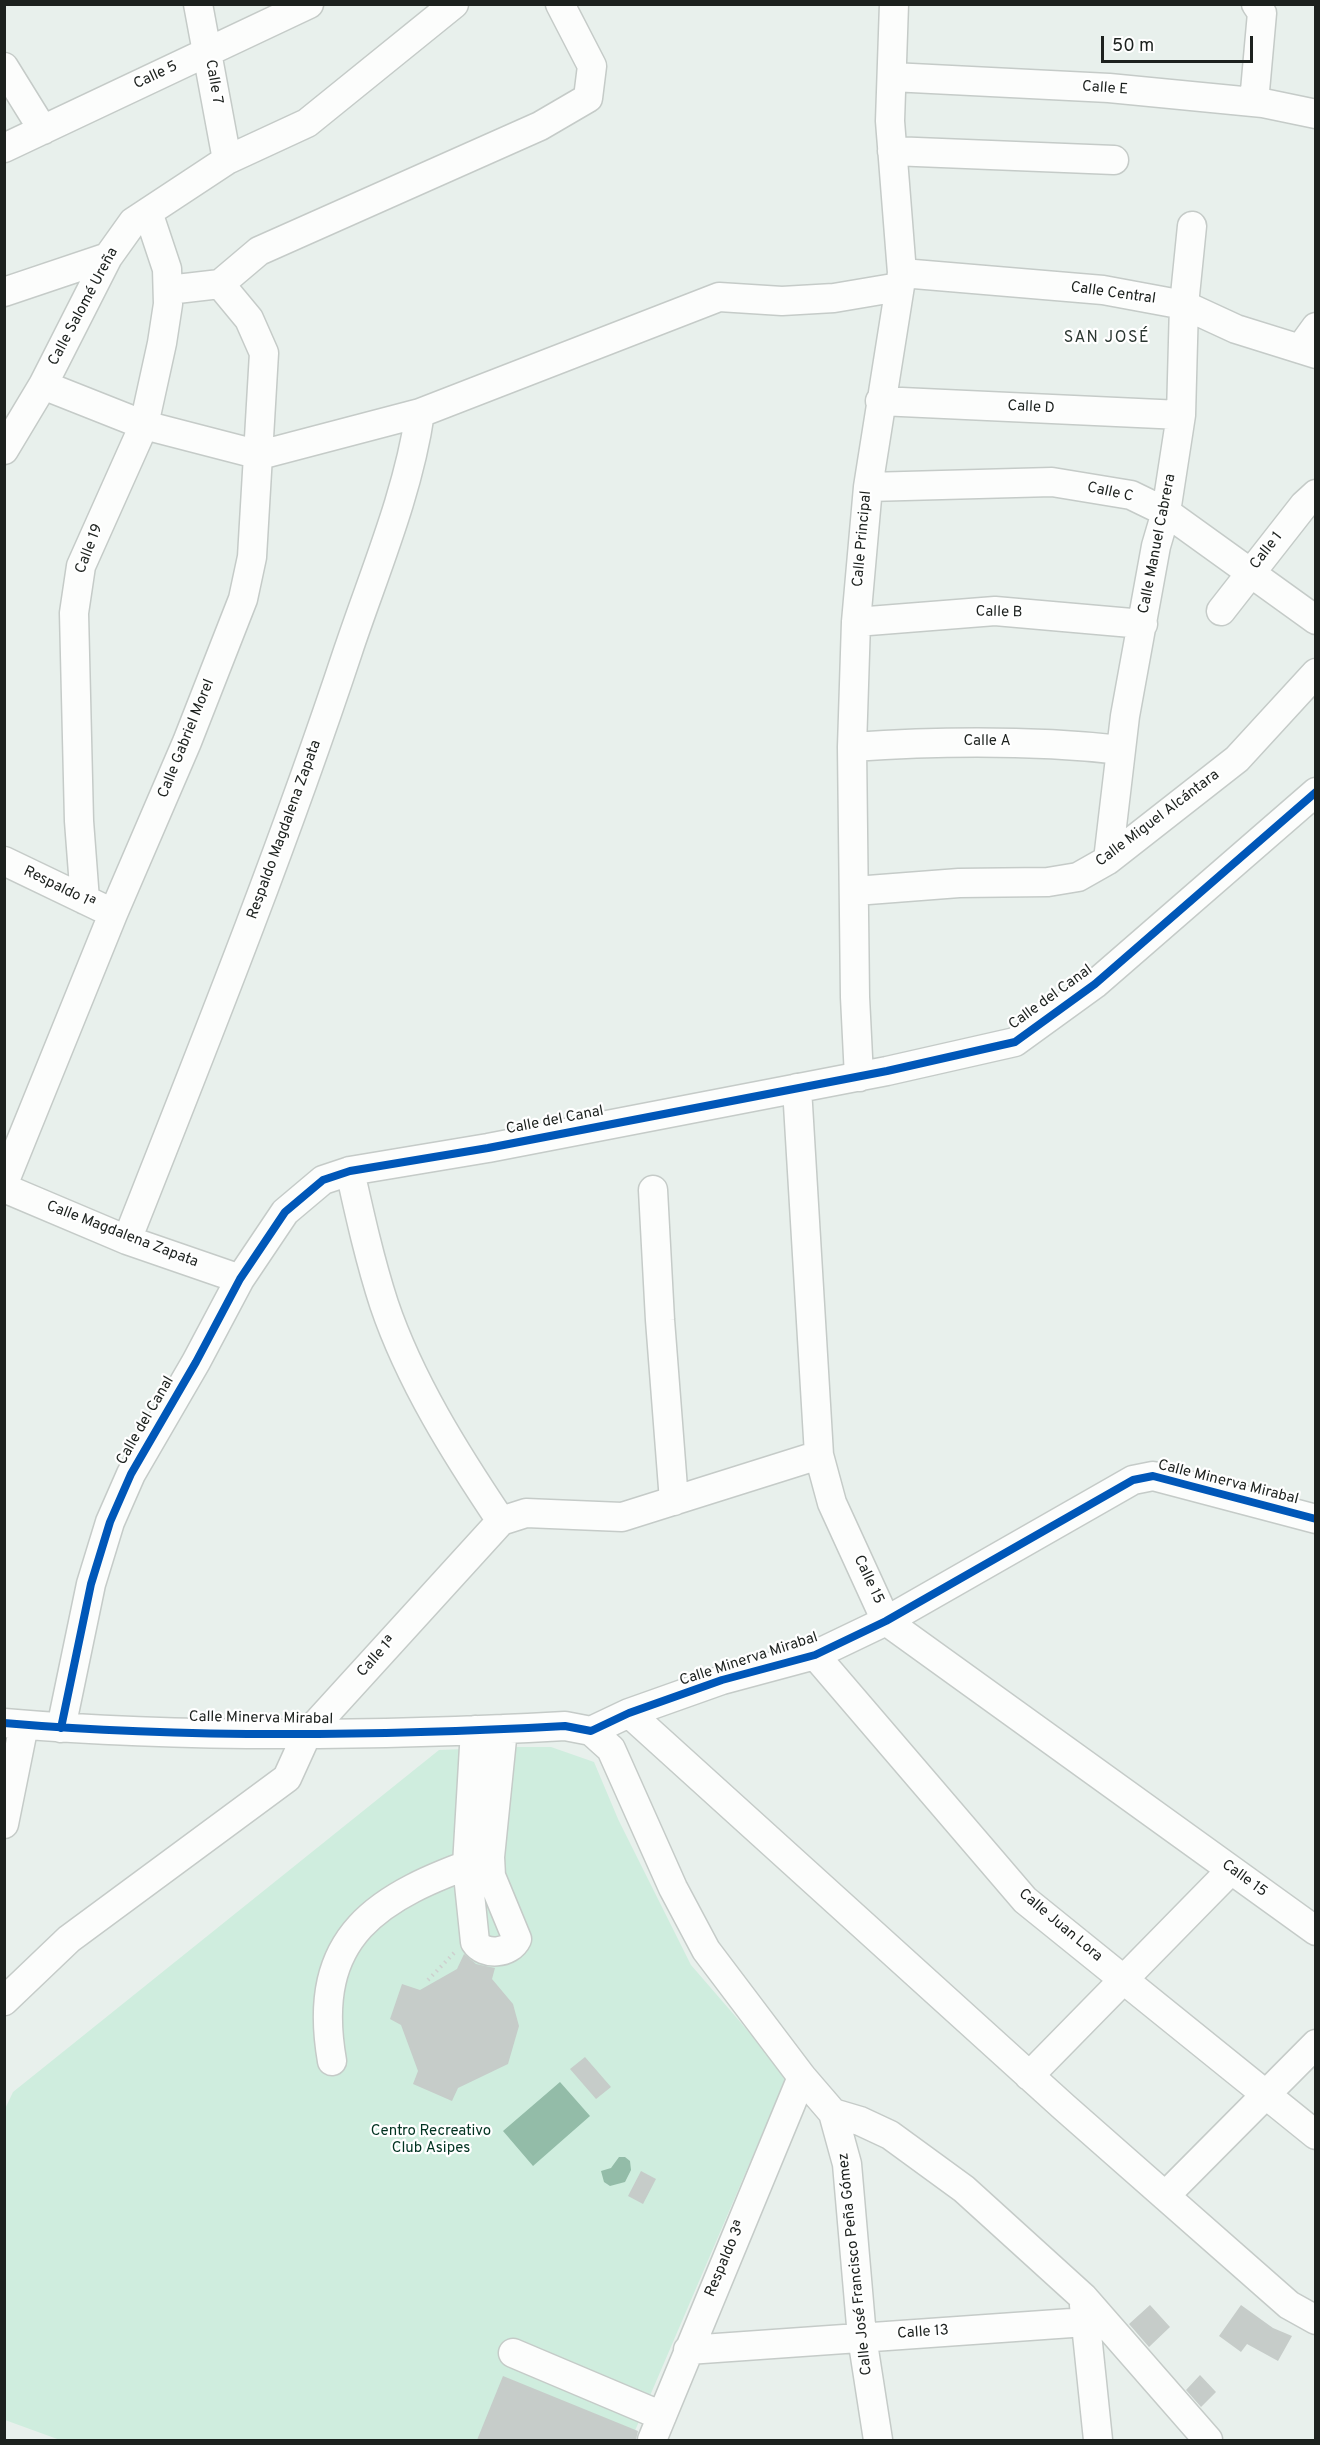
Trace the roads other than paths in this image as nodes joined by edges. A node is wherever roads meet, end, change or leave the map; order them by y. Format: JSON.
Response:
{"nodes":[{"id":1,"x":198,"y":4,"type":"edge"},
{"id":2,"x":309,"y":4,"type":"edge"},
{"id":3,"x":454,"y":4,"type":"edge"},
{"id":4,"x":560,"y":4,"type":"edge"},
{"id":5,"x":894,"y":4,"type":"edge"},
{"id":6,"x":1256,"y":4,"type":"edge"},
{"id":7,"x":208,"y":51,"type":"junction"},
{"id":8,"x":4,"y":67,"type":"edge"},
{"id":9,"x":892,"y":77,"type":"junction"},
{"id":10,"x":1254,"y":102,"type":"junction"},
{"id":11,"x":1316,"y":114,"type":"edge"},
{"id":12,"x":43,"y":129,"type":"junction"},
{"id":13,"x":4,"y":148,"type":"edge"},
{"id":14,"x":892,"y":151,"type":"junction"},
{"id":15,"x":227,"y":160,"type":"junction"},
{"id":16,"x":1114,"y":160,"type":"dead end"},
{"id":17,"x":148,"y":212,"type":"junction"},
{"id":18,"x":1192,"y":226,"type":"dead end"},
{"id":19,"x":108,"y":257,"type":"junction"},
{"id":20,"x":901,"y":280,"type":"junction"},
{"id":21,"x":220,"y":284,"type":"junction"},
{"id":22,"x":168,"y":290,"type":"junction"},
{"id":23,"x":4,"y":292,"type":"edge"},
{"id":24,"x":1184,"y":305,"type":"junction"},
{"id":25,"x":1310,"y":343,"type":"edge"},
{"id":26,"x":43,"y":385,"type":"junction"},
{"id":27,"x":880,"y":401,"type":"junction"},
{"id":28,"x":420,"y":413,"type":"junction"},
{"id":29,"x":1181,"y":415,"type":"junction"},
{"id":30,"x":144,"y":425,"type":"junction"},
{"id":31,"x":4,"y":450,"type":"edge"},
{"id":32,"x":260,"y":456,"type":"junction"},
{"id":33,"x":868,"y":487,"type":"junction"},
{"id":34,"x":1316,"y":494,"type":"edge"},
{"id":35,"x":1166,"y":512,"type":"junction"},
{"id":36,"x":1251,"y":572,"type":"junction"},
{"id":37,"x":1221,"y":611,"type":"dead end"},
{"id":38,"x":1316,"y":620,"type":"edge"},
{"id":39,"x":855,"y":622,"type":"junction"},
{"id":40,"x":1143,"y":624,"type":"junction"},
{"id":41,"x":1316,"y":673,"type":"edge"},
{"id":42,"x":852,"y":747,"type":"junction"},
{"id":43,"x":1121,"y":750,"type":"junction"},
{"id":44,"x":1316,"y":792,"type":"edge"},
{"id":45,"x":1108,"y":860,"type":"junction"},
{"id":46,"x":4,"y":861,"type":"edge"},
{"id":47,"x":855,"y":891,"type":"junction"},
{"id":48,"x":85,"y":900,"type":"junction"},
{"id":49,"x":113,"y":914,"type":"junction"},
{"id":50,"x":860,"y":1077,"type":"junction"},
{"id":51,"x":797,"y":1088,"type":"junction"},
{"id":52,"x":350,"y":1171,"type":"junction"},
{"id":53,"x":4,"y":1183,"type":"edge"},
{"id":54,"x":4,"y":1188,"type":"edge"},
{"id":55,"x":653,"y":1190,"type":"dead end"},
{"id":56,"x":127,"y":1240,"type":"junction"},
{"id":57,"x":240,"y":1279,"type":"junction"},
{"id":58,"x":819,"y":1455,"type":"junction"},
{"id":59,"x":674,"y":1501,"type":"junction"},
{"id":60,"x":1316,"y":1519,"type":"edge"},
{"id":61,"x":501,"y":1521,"type":"junction"},
{"id":62,"x":886,"y":1621,"type":"junction"},
{"id":63,"x":815,"y":1655,"type":"junction"},
{"id":64,"x":629,"y":1713,"type":"junction"},
{"id":65,"x":14,"y":1724,"type":"edge"},
{"id":66,"x":61,"y":1728,"type":"junction"},
{"id":67,"x":504,"y":1729,"type":"junction"},
{"id":68,"x":475,"y":1730,"type":"junction"},
{"id":69,"x":591,"y":1731,"type":"junction"},
{"id":70,"x":307,"y":1734,"type":"junction"},
{"id":71,"x":4,"y":1824,"type":"edge"},
{"id":72,"x":479,"y":1861,"type":"junction"},
{"id":73,"x":1231,"y":1870,"type":"junction"},
{"id":74,"x":1316,"y":1931,"type":"edge"},
{"id":75,"x":1123,"y":1979,"type":"junction"},
{"id":76,"x":4,"y":2001,"type":"edge"},
{"id":77,"x":1316,"y":2044,"type":"edge"},
{"id":78,"x":332,"y":2061,"type":"dead end"},
{"id":79,"x":1029,"y":2076,"type":"junction"},
{"id":80,"x":802,"y":2077,"type":"junction"},
{"id":81,"x":1266,"y":2095,"type":"junction"},
{"id":82,"x":833,"y":2113,"type":"junction"},
{"id":83,"x":1316,"y":2136,"type":"edge"},
{"id":84,"x":1165,"y":2196,"type":"junction"},
{"id":85,"x":1084,"y":2309,"type":"junction"},
{"id":86,"x":1316,"y":2320,"type":"edge"},
{"id":87,"x":862,"y":2337,"type":"junction"},
{"id":88,"x":688,"y":2350,"type":"junction"},
{"id":89,"x":513,"y":2353,"type":"dead end"},
{"id":90,"x":657,"y":2428,"type":"edge"},
{"id":91,"x":878,"y":2440,"type":"edge"},
{"id":92,"x":1098,"y":2440,"type":"edge"},
{"id":93,"x":1208,"y":2440,"type":"edge"}],
"edges":[{"from":1,"to":7,"type":"street","name":"Calle 7"},
{"from":2,"to":7,"type":"street","name":"Calle 5"},
{"from":3,"to":15,"type":"street","name":"Calle Salomé Ureña"},
{"from":4,"to":21,"type":"street"},
{"from":5,"to":9,"type":"street","name":"Calle Principal"},
{"from":6,"to":10,"type":"street"},
{"from":7,"to":12,"type":"street","name":"Calle 5"},
{"from":7,"to":15,"type":"street","name":"Calle 7"},
{"from":8,"to":12,"type":"street"},
{"from":9,"to":10,"type":"street","name":"Calle E"},
{"from":9,"to":14,"type":"street","name":"Calle Principal"},
{"from":10,"to":11,"type":"street","name":"Calle E"},
{"from":12,"to":13,"type":"street","name":"Calle 5"},
{"from":14,"to":16,"type":"street"},
{"from":14,"to":20,"type":"street","name":"Calle Principal"},
{"from":15,"to":17,"type":"street","name":"Calle Salomé Ureña"},
{"from":17,"to":19,"type":"street","name":"Calle Salomé Ureña"},
{"from":17,"to":22,"type":"street","name":"Calle 19"},
{"from":18,"to":24,"type":"street","name":"Calle Manuel Cabrera"},
{"from":19,"to":23,"type":"street"},
{"from":19,"to":26,"type":"street","name":"Calle Salomé Ureña"},
{"from":20,"to":24,"type":"street","name":"Calle Central"},
{"from":20,"to":27,"type":"street","name":"Calle Principal"},
{"from":20,"to":28,"type":"street","name":"Calle Central"},
{"from":21,"to":22,"type":"street"},
{"from":21,"to":32,"type":"street","name":"Calle Gabriel Morel"},
{"from":22,"to":30,"type":"street","name":"Calle 19"},
{"from":24,"to":25,"type":"street","name":"Calle Central"},
{"from":24,"to":29,"type":"street","name":"Calle Manuel Cabrera"},
{"from":26,"to":30,"type":"street"},
{"from":26,"to":31,"type":"street","name":"Calle Salomé Ureña"},
{"from":27,"to":29,"type":"street","name":"Calle D"},
{"from":27,"to":33,"type":"street","name":"Calle Principal"},
{"from":28,"to":32,"type":"street","name":"Calle Central"},
{"from":28,"to":56,"type":"street","name":"Respaldo Magdalena Zapata"},
{"from":29,"to":35,"type":"street","name":"Calle Manuel Cabrera"},
{"from":30,"to":32,"type":"street"},
{"from":30,"to":48,"type":"street","name":"Calle 19"},
{"from":32,"to":49,"type":"street","name":"Calle Gabriel Morel"},
{"from":33,"to":35,"type":"street","name":"Calle C"},
{"from":33,"to":39,"type":"street","name":"Calle Principal"},
{"from":34,"to":36,"type":"street","name":"Calle 1"},
{"from":35,"to":36,"type":"street","name":"Calle C"},
{"from":35,"to":40,"type":"street","name":"Calle Manuel Cabrera"},
{"from":36,"to":37,"type":"street","name":"Calle 1"},
{"from":36,"to":38,"type":"street","name":"Calle C"},
{"from":39,"to":40,"type":"street","name":"Calle B"},
{"from":39,"to":42,"type":"street","name":"Calle Principal"},
{"from":40,"to":43,"type":"street","name":"Calle Manuel Cabrera"},
{"from":41,"to":45,"type":"street","name":"Calle Miguel Alcántara"},
{"from":42,"to":43,"type":"street","name":"Calle A"},
{"from":42,"to":47,"type":"street","name":"Calle Principal"},
{"from":43,"to":45,"type":"street","name":"Calle Manuel Cabrera"},
{"from":44,"to":50,"type":"street","name":"Calle del Canal"},
{"from":45,"to":47,"type":"street","name":"Calle Miguel Alcántara"},
{"from":46,"to":48,"type":"street","name":"Respaldo 1ª"},
{"from":47,"to":50,"type":"street","name":"Calle Principal"},
{"from":48,"to":49,"type":"street","name":"Respaldo 1ª"},
{"from":49,"to":53,"type":"street","name":"Calle Gabriel Morel"},
{"from":50,"to":51,"type":"street","name":"Calle del Canal"},
{"from":51,"to":52,"type":"street","name":"Calle del Canal"},
{"from":51,"to":58,"type":"street","name":"Calle 15"},
{"from":52,"to":57,"type":"street","name":"Calle del Canal"},
{"from":52,"to":61,"type":"street"},
{"from":54,"to":56,"type":"street","name":"Calle Magdalena Zapata"},
{"from":55,"to":59,"type":"street"},
{"from":56,"to":57,"type":"street","name":"Calle Magdalena Zapata"},
{"from":57,"to":66,"type":"street","name":"Calle del Canal"},
{"from":58,"to":59,"type":"street"},
{"from":58,"to":62,"type":"street","name":"Calle 15"},
{"from":59,"to":61,"type":"street"},
{"from":60,"to":62,"type":"street","name":"Calle Minerva Mirabal"},
{"from":61,"to":70,"type":"street","name":"Calle 1ª"},
{"from":62,"to":63,"type":"street","name":"Calle Minerva Mirabal"},
{"from":62,"to":73,"type":"street","name":"Calle 15"},
{"from":63,"to":64,"type":"street","name":"Calle Minerva Mirabal"},
{"from":63,"to":75,"type":"street","name":"Calle Juan Lora"},
{"from":64,"to":69,"type":"street","name":"Calle Minerva Mirabal"},
{"from":64,"to":79,"type":"street"},
{"from":65,"to":66,"type":"street","name":"Calle Minerva Mirabal"},
{"from":65,"to":71,"type":"street"},
{"from":66,"to":70,"type":"street","name":"Calle Minerva Mirabal"},
{"from":67,"to":68,"type":"street","name":"Calle Minerva Mirabal"},
{"from":67,"to":69,"type":"street","name":"Calle Minerva Mirabal"},
{"from":67,"to":72,"type":"street"},
{"from":68,"to":70,"type":"street","name":"Calle Minerva Mirabal"},
{"from":68,"to":72,"type":"street"},
{"from":69,"to":80,"type":"street","name":"Calle José Francisco Peña Gómez"},
{"from":70,"to":76,"type":"street","name":"Calle 1ª"},
{"from":72,"to":72,"type":"street"},
{"from":72,"to":78,"type":"street"},
{"from":73,"to":74,"type":"street","name":"Calle 15"},
{"from":73,"to":75,"type":"street"},
{"from":75,"to":79,"type":"street"},
{"from":75,"to":81,"type":"street","name":"Calle Juan Lora"},
{"from":77,"to":81,"type":"street"},
{"from":79,"to":84,"type":"street"},
{"from":80,"to":82,"type":"street","name":"Calle José Francisco Peña Gómez"},
{"from":80,"to":88,"type":"street","name":"Respaldo 3ª"},
{"from":81,"to":83,"type":"street","name":"Calle Juan Lora"},
{"from":81,"to":84,"type":"street"},
{"from":82,"to":85,"type":"street"},
{"from":82,"to":87,"type":"street","name":"Calle José Francisco Peña Gómez"},
{"from":84,"to":86,"type":"street"},
{"from":85,"to":87,"type":"street","name":"Calle 13"},
{"from":85,"to":92,"type":"street"},
{"from":85,"to":93,"type":"street"},
{"from":87,"to":88,"type":"street","name":"Calle 13"},
{"from":87,"to":91,"type":"street","name":"Calle José Francisco Peña Gómez"},
{"from":88,"to":90,"type":"street","name":"Respaldo 3ª"},
{"from":89,"to":90,"type":"street"}]}
